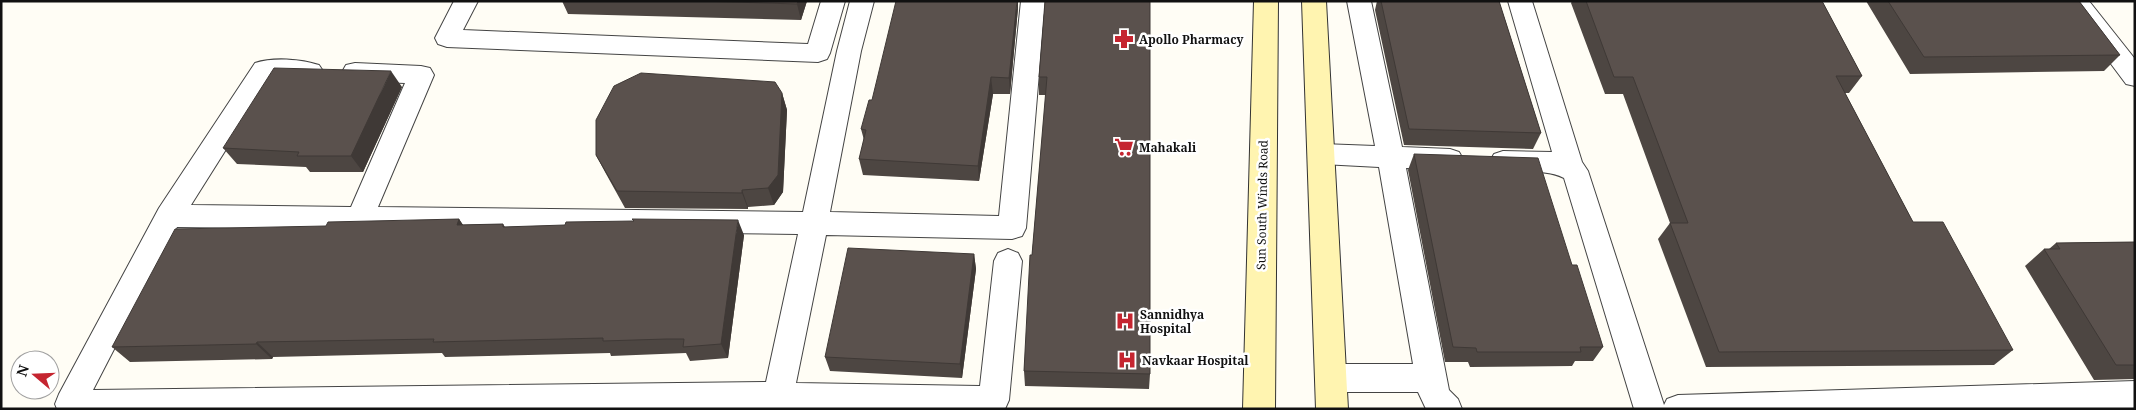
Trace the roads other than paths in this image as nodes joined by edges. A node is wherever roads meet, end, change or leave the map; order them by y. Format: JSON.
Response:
{"nodes":[{"id":1,"x":466,"y":1,"type":"edge"},
{"id":2,"x":833,"y":1,"type":"edge"},
{"id":3,"x":862,"y":1,"type":"edge"},
{"id":4,"x":1033,"y":1,"type":"edge"},
{"id":5,"x":1266,"y":1,"type":"edge"},
{"id":6,"x":1314,"y":1,"type":"edge"},
{"id":7,"x":1359,"y":1,"type":"edge"},
{"id":8,"x":1520,"y":1,"type":"edge"},
{"id":9,"x":2076,"y":1,"type":"edge"},
{"id":10,"x":2135,"y":77,"type":"edge"},
{"id":11,"x":1322,"y":154,"type":"junction"},
{"id":12,"x":1391,"y":157,"type":"junction"},
{"id":13,"x":1570,"y":167,"type":"junction"},
{"id":14,"x":169,"y":216,"type":"junction"},
{"id":15,"x":360,"y":218,"type":"junction"},
{"id":16,"x":814,"y":223,"type":"junction"},
{"id":17,"x":1008,"y":261,"type":"dead end"},
{"id":18,"x":1330,"y":378,"type":"junction"},
{"id":19,"x":1431,"y":378,"type":"junction"},
{"id":20,"x":2135,"y":395,"type":"edge"},
{"id":21,"x":776,"y":402,"type":"edge"},
{"id":22,"x":2069,"y":403,"type":"edge"},
{"id":23,"x":69,"y":406,"type":"edge"},
{"id":24,"x":1258,"y":409,"type":"edge"},
{"id":25,"x":1332,"y":409,"type":"edge"},
{"id":26,"x":1447,"y":409,"type":"edge"},
{"id":27,"x":1650,"y":409,"type":"edge"},
{"id":28,"x":1678,"y":409,"type":"edge"}],
"edges":[{"from":1,"to":2,"type":"street"},
{"from":3,"to":16,"type":"street"},
{"from":4,"to":16,"type":"street"},
{"from":5,"to":24,"type":"street","name":"Sun South Winds Road"},
{"from":6,"to":11,"type":"street"},
{"from":7,"to":12,"type":"street"},
{"from":8,"to":13,"type":"street"},
{"from":9,"to":10,"type":"street"},
{"from":11,"to":12,"type":"street"},
{"from":11,"to":18,"type":"street"},
{"from":12,"to":13,"type":"street"},
{"from":12,"to":19,"type":"street"},
{"from":13,"to":27,"type":"street"},
{"from":14,"to":15,"type":"street"},
{"from":14,"to":15,"type":"street"},
{"from":14,"to":23,"type":"street"},
{"from":15,"to":16,"type":"street"},
{"from":16,"to":21,"type":"street"},
{"from":17,"to":21,"type":"street"},
{"from":18,"to":19,"type":"street"},
{"from":18,"to":25,"type":"street"},
{"from":19,"to":26,"type":"street"},
{"from":20,"to":22,"type":"street"},
{"from":21,"to":23,"type":"street"},
{"from":22,"to":28,"type":"street"}]}
